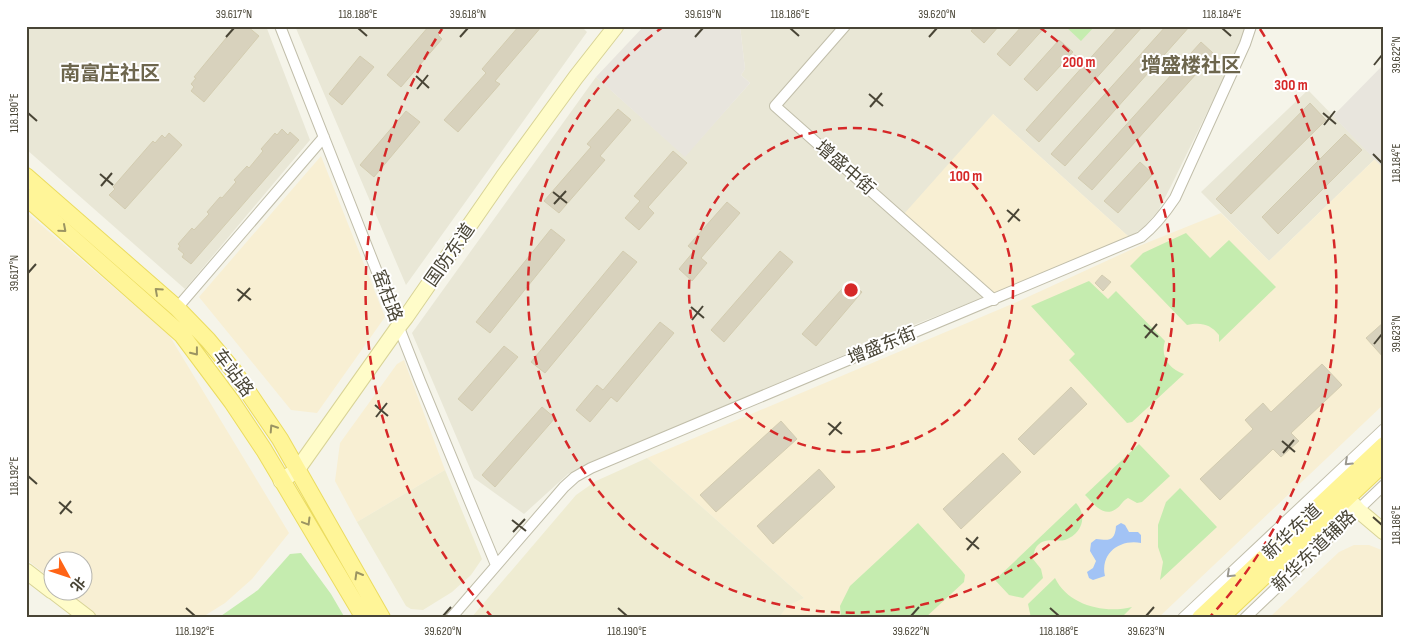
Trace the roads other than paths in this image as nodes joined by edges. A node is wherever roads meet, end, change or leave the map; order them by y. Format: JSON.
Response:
{"nodes":[{"id":1,"x":280,"y":26,"type":"edge"},
{"id":2,"x":616,"y":26,"type":"edge"},
{"id":3,"x":845,"y":26,"type":"edge"},
{"id":4,"x":1252,"y":26,"type":"edge"},
{"id":5,"x":324,"y":137,"type":"junction"},
{"id":6,"x":26,"y":176,"type":"edge"},
{"id":7,"x":26,"y":197,"type":"edge"},
{"id":8,"x":994,"y":300,"type":"junction"},
{"id":9,"x":177,"y":308,"type":"junction"},
{"id":10,"x":398,"y":326,"type":"junction"},
{"id":11,"x":1384,"y":429,"type":"edge"},
{"id":12,"x":1384,"y":445,"type":"edge"},
{"id":13,"x":1384,"y":463,"type":"edge"},
{"id":14,"x":298,"y":470,"type":"junction"},
{"id":15,"x":281,"y":481,"type":"junction"},
{"id":16,"x":1384,"y":485,"type":"edge"},
{"id":17,"x":1343,"y":494,"type":"junction"},
{"id":18,"x":1384,"y":532,"type":"edge"},
{"id":19,"x":496,"y":565,"type":"junction"},
{"id":20,"x":26,"y":571,"type":"edge"},
{"id":21,"x":42,"y":583,"type":"edge"},
{"id":22,"x":67,"y":602,"type":"edge"},
{"id":23,"x":88,"y":618,"type":"edge"},
{"id":24,"x":364,"y":618,"type":"edge"},
{"id":25,"x":382,"y":618,"type":"edge"},
{"id":26,"x":451,"y":618,"type":"edge"},
{"id":27,"x":1183,"y":618,"type":"edge"},
{"id":28,"x":1200,"y":618,"type":"edge"},
{"id":29,"x":1220,"y":618,"type":"edge"},
{"id":30,"x":1245,"y":618,"type":"edge"}],
"edges":[{"from":1,"to":5,"type":"street","name":"窑柱路"},
{"from":2,"to":10,"type":"street","name":"国防东道"},
{"from":3,"to":8,"type":"street","name":"增盛中街"},
{"from":4,"to":8,"type":"street","name":"增盛东街"},
{"from":5,"to":9,"type":"street"},
{"from":5,"to":10,"type":"street","name":"窑柱路"},
{"from":9,"to":6,"type":"main road","name":"车站路","one_way":true},
{"from":7,"to":15,"type":"main road","name":"车站路","one_way":true},
{"from":8,"to":19,"type":"street","name":"增盛东街"},
{"from":14,"to":9,"type":"main road","name":"车站路","one_way":true},
{"from":10,"to":14,"type":"street","name":"国防东道"},
{"from":10,"to":19,"type":"street","name":"窑柱路"},
{"from":11,"to":17,"type":"street","name":"新华东道辅路","one_way":true},
{"from":12,"to":17,"type":"main road","name":"新华东道"},
{"from":13,"to":17,"type":"main road","name":"新华东道"},
{"from":14,"to":15,"type":"street","name":"国防东道"},
{"from":25,"to":14,"type":"main road","name":"车站路","one_way":true},
{"from":15,"to":24,"type":"main road","name":"车站路","one_way":true},
{"from":16,"to":17,"type":"street","name":"新华东道辅路"},
{"from":17,"to":18,"type":"street"},
{"from":17,"to":27,"type":"street","name":"新华东道辅路","one_way":true},
{"from":17,"to":28,"type":"main road","name":"新华东道"},
{"from":17,"to":29,"type":"main road","name":"新华东道"},
{"from":17,"to":30,"type":"street","name":"新华东道辅路"},
{"from":19,"to":26,"type":"street","name":"增盛东街"},
{"from":20,"to":21,"type":"street"},
{"from":22,"to":23,"type":"street"}]}
